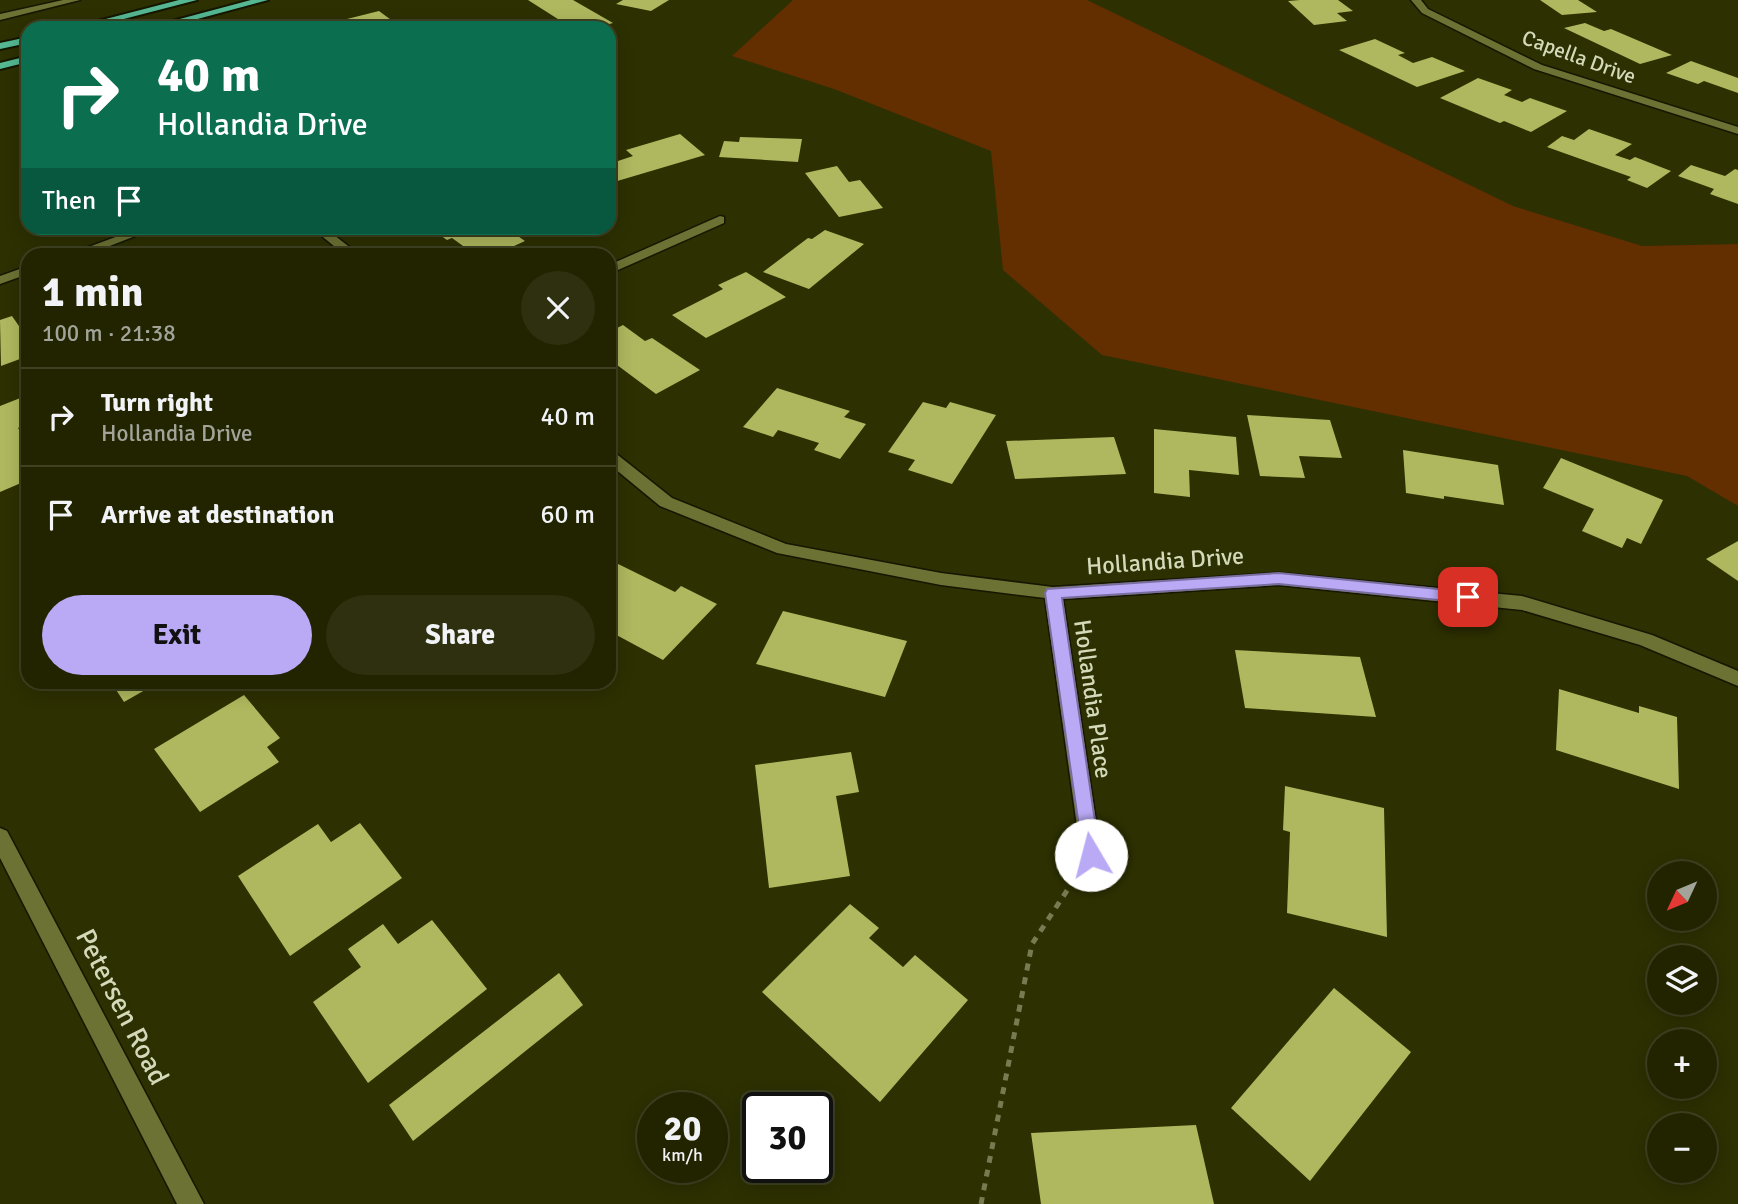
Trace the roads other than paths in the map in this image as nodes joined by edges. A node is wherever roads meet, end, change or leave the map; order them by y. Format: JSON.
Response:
{"nodes":[{"id":1,"x":75,"y":0,"type":"edge"},
{"id":2,"x":192,"y":0,"type":"edge"},
{"id":3,"x":263,"y":0,"type":"edge"},
{"id":4,"x":1416,"y":0,"type":"edge"},
{"id":5,"x":0,"y":17,"type":"edge"},
{"id":6,"x":105,"y":21,"type":"edge"},
{"id":7,"x":178,"y":21,"type":"edge"},
{"id":8,"x":21,"y":42,"type":"edge"},
{"id":9,"x":0,"y":47,"type":"edge"},
{"id":10,"x":21,"y":61,"type":"edge"},
{"id":11,"x":0,"y":66,"type":"edge"},
{"id":12,"x":1738,"y":131,"type":"edge"},
{"id":13,"x":720,"y":220,"type":"dead end"},
{"id":14,"x":130,"y":235,"type":"edge"},
{"id":15,"x":327,"y":235,"type":"edge"},
{"id":16,"x":93,"y":248,"type":"edge"},
{"id":17,"x":344,"y":248,"type":"edge"},
{"id":18,"x":616,"y":267,"type":"edge"},
{"id":19,"x":21,"y":272,"type":"edge"},
{"id":20,"x":0,"y":280,"type":"edge"},
{"id":21,"x":616,"y":462,"type":"edge"},
{"id":22,"x":1053,"y":593,"type":"junction"},
{"id":23,"x":1738,"y":679,"type":"edge"},
{"id":24,"x":0,"y":837,"type":"edge"},
{"id":25,"x":1091,"y":855,"type":"road end"},
{"id":26,"x":191,"y":1204,"type":"edge"}],
"edges":[{"from":1,"to":5,"type":"street"},
{"from":2,"to":6,"type":"highway"},
{"from":3,"to":7,"type":"highway"},
{"from":4,"to":12,"type":"street","name":"Capella Drive"},
{"from":8,"to":9,"type":"highway"},
{"from":10,"to":11,"type":"highway"},
{"from":13,"to":18,"type":"street"},
{"from":14,"to":16,"type":"street"},
{"from":15,"to":17,"type":"street"},
{"from":19,"to":20,"type":"street"},
{"from":21,"to":22,"type":"street","name":"Hollandia Drive"},
{"from":22,"to":23,"type":"street","name":"Hollandia Drive"},
{"from":22,"to":25,"type":"street","name":"Hollandia Place"},
{"from":24,"to":26,"type":"street","name":"Petersen Road"}]}
